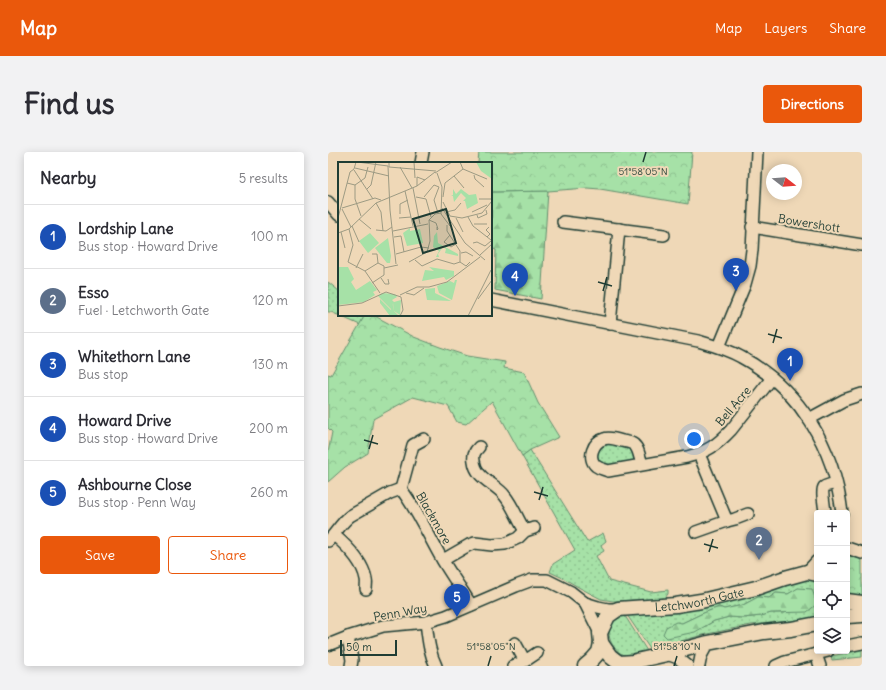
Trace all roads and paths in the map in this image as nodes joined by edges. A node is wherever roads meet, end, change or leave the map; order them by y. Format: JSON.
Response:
{"nodes":[{"id":1,"x":423,"y":152,"type":"edge"},
{"id":2,"x":757,"y":152,"type":"edge"},
{"id":3,"x":421,"y":162,"type":"edge"},
{"id":4,"x":328,"y":202,"type":"edge"},
{"id":5,"x":338,"y":214,"type":"edge"},
{"id":6,"x":563,"y":222,"type":"dead end"},
{"id":7,"x":752,"y":227,"type":"junction"},
{"id":8,"x":619,"y":229,"type":"junction"},
{"id":9,"x":664,"y":235,"type":"dead end"},
{"id":10,"x":862,"y":245,"type":"edge"},
{"id":11,"x":492,"y":300,"type":"edge"},
{"id":12,"x":610,"y":324,"type":"junction"},
{"id":13,"x":719,"y":347,"type":"junction"},
{"id":14,"x":772,"y":378,"type":"junction"},
{"id":15,"x":862,"y":394,"type":"edge"},
{"id":16,"x":809,"y":419,"type":"junction"},
{"id":17,"x":424,"y":440,"type":"dead end"},
{"id":18,"x":479,"y":447,"type":"dead end"},
{"id":19,"x":699,"y":454,"type":"junction"},
{"id":20,"x":642,"y":464,"type":"dead end"},
{"id":21,"x":836,"y":483,"type":"junction"},
{"id":22,"x":401,"y":489,"type":"junction"},
{"id":23,"x":825,"y":510,"type":"edge"},
{"id":24,"x":841,"y":510,"type":"edge"},
{"id":25,"x":748,"y":514,"type":"dead end"},
{"id":26,"x":727,"y":521,"type":"junction"},
{"id":27,"x":696,"y":532,"type":"dead end"},
{"id":28,"x":331,"y":538,"type":"edge"},
{"id":29,"x":850,"y":549,"type":"edge"},
{"id":30,"x":862,"y":553,"type":"edge"},
{"id":31,"x":443,"y":560,"type":"junction"},
{"id":32,"x":812,"y":573,"type":"edge"},
{"id":33,"x":366,"y":589,"type":"dead end"},
{"id":34,"x":850,"y":602,"type":"edge"},
{"id":35,"x":585,"y":603,"type":"junction"},
{"id":36,"x":862,"y":603,"type":"edge"},
{"id":37,"x":471,"y":605,"type":"junction"},
{"id":38,"x":618,"y":610,"type":"junction"},
{"id":39,"x":862,"y":615,"type":"edge"},
{"id":40,"x":850,"y":616,"type":"edge"},
{"id":41,"x":426,"y":622,"type":"junction"},
{"id":42,"x":814,"y":625,"type":"edge"},
{"id":43,"x":348,"y":637,"type":"junction"},
{"id":44,"x":601,"y":638,"type":"junction"},
{"id":45,"x":515,"y":643,"type":"dead end"},
{"id":46,"x":708,"y":643,"type":"junction"},
{"id":47,"x":862,"y":643,"type":"edge"},
{"id":48,"x":328,"y":645,"type":"edge"},
{"id":49,"x":850,"y":645,"type":"edge"},
{"id":50,"x":537,"y":653,"type":"dead end"},
{"id":51,"x":667,"y":654,"type":"junction"},
{"id":52,"x":816,"y":654,"type":"joint"},
{"id":53,"x":525,"y":661,"type":"junction"},
{"id":54,"x":631,"y":664,"type":"edge"},
{"id":55,"x":351,"y":666,"type":"edge"},
{"id":56,"x":436,"y":666,"type":"edge"},
{"id":57,"x":513,"y":666,"type":"edge"},
{"id":58,"x":585,"y":666,"type":"edge"},
{"id":59,"x":688,"y":666,"type":"edge"},
{"id":60,"x":699,"y":666,"type":"edge"},
{"id":61,"x":776,"y":666,"type":"edge"},
{"id":62,"x":820,"y":666,"type":"edge"}],
"edges":[{"from":1,"to":3,"type":"street"},
{"from":2,"to":7,"type":"street"},
{"from":4,"to":5,"type":"street"},
{"from":6,"to":8,"type":"street"},
{"from":7,"to":10,"type":"street","name":"Bowershott"},
{"from":7,"to":13,"type":"street"},
{"from":8,"to":9,"type":"street"},
{"from":8,"to":12,"type":"street"},
{"from":11,"to":12,"type":"street"},
{"from":12,"to":13,"type":"street"},
{"from":13,"to":14,"type":"street"},
{"from":14,"to":16,"type":"street"},
{"from":14,"to":19,"type":"street","name":"Bell Acre"},
{"from":15,"to":16,"type":"street"},
{"from":16,"to":21,"type":"street"},
{"from":17,"to":22,"type":"street","name":"Blackmore"},
{"from":18,"to":31,"type":"street","name":"Blackmore"},
{"from":19,"to":20,"type":"street","name":"Bell Acre"},
{"from":19,"to":26,"type":"street"},
{"from":21,"to":23,"type":"street"},
{"from":21,"to":24,"type":"street"},
{"from":22,"to":28,"type":"street","name":"Blackmore"},
{"from":22,"to":31,"type":"street","name":"Blackmore"},
{"from":25,"to":26,"type":"street"},
{"from":26,"to":27,"type":"street"},
{"from":28,"to":33,"type":"street","name":"Blackmore"},
{"from":29,"to":30,"type":"street"},
{"from":31,"to":37,"type":"street","name":"Blackmore"},
{"from":32,"to":38,"type":"main road","name":"Letchworth Gate"},
{"from":34,"to":36,"type":"main road"},
{"from":35,"to":37,"type":"street","name":"Penn Way"},
{"from":35,"to":38,"type":"street","name":"Penn Way"},
{"from":35,"to":44,"type":"street","name":"Penn Way"},
{"from":37,"to":41,"type":"street","name":"Penn Way"},
{"from":38,"to":44,"type":"main road"},
{"from":39,"to":40,"type":"main road"},
{"from":41,"to":43,"type":"street","name":"Penn Way"},
{"from":41,"to":56,"type":"street"},
{"from":42,"to":46,"type":"main road"},
{"from":43,"to":48,"type":"street","name":"Penn Way"},
{"from":43,"to":55,"type":"street"},
{"from":44,"to":54,"type":"main road"},
{"from":44,"to":58,"type":"main road"},
{"from":45,"to":53,"type":"street"},
{"from":46,"to":51,"type":"main road"},
{"from":46,"to":60,"type":"street"},
{"from":47,"to":49,"type":"street"},
{"from":50,"to":53,"type":"street"},
{"from":51,"to":54,"type":"main road"},
{"from":51,"to":59,"type":"street"},
{"from":52,"to":61,"type":"street"},
{"from":52,"to":62,"type":"street"},
{"from":53,"to":57,"type":"street"}]}
